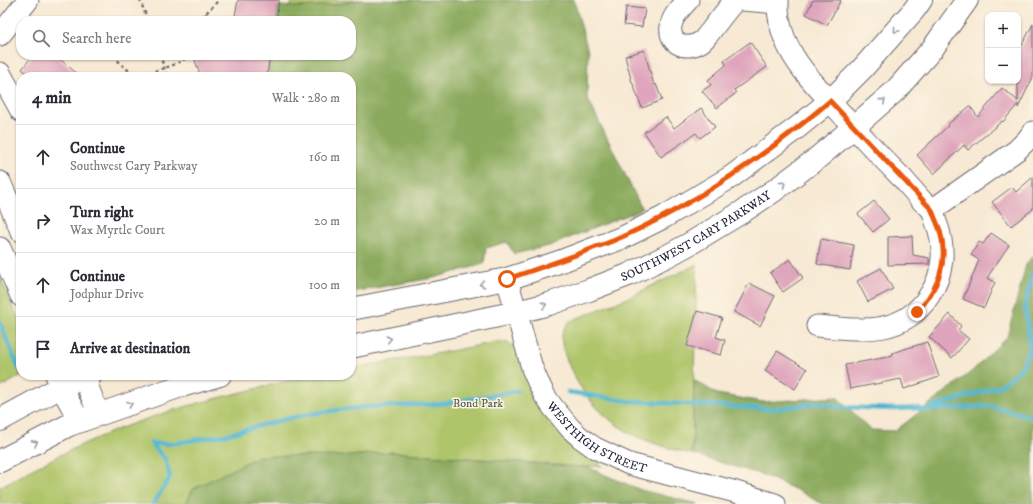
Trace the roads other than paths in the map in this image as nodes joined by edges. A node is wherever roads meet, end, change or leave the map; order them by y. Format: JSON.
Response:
{"nodes":[{"id":1,"x":28,"y":0,"type":"edge"},
{"id":2,"x":688,"y":0,"type":"edge"},
{"id":3,"x":735,"y":0,"type":"edge"},
{"id":4,"x":742,"y":0,"type":"edge"},
{"id":5,"x":921,"y":0,"type":"edge"},
{"id":6,"x":967,"y":0,"type":"edge"},
{"id":7,"x":778,"y":1,"type":"edge"},
{"id":8,"x":0,"y":35,"type":"edge"},
{"id":9,"x":0,"y":73,"type":"edge"},
{"id":10,"x":830,"y":101,"type":"junction"},
{"id":11,"x":16,"y":102,"type":"edge"},
{"id":12,"x":854,"y":127,"type":"junction"},
{"id":13,"x":1033,"y":132,"type":"edge"},
{"id":14,"x":0,"y":182,"type":"edge"},
{"id":15,"x":932,"y":210,"type":"junction"},
{"id":16,"x":16,"y":219,"type":"edge"},
{"id":17,"x":0,"y":248,"type":"edge"},
{"id":18,"x":507,"y":279,"type":"junction"},
{"id":19,"x":16,"y":285,"type":"edge"},
{"id":20,"x":356,"y":308,"type":"edge"},
{"id":21,"x":516,"y":312,"type":"junction"},
{"id":22,"x":817,"y":326,"type":"dead end"},
{"id":23,"x":356,"y":345,"type":"edge"},
{"id":24,"x":86,"y":380,"type":"edge"},
{"id":25,"x":202,"y":380,"type":"edge"},
{"id":26,"x":58,"y":381,"type":"edge"},
{"id":27,"x":89,"y":418,"type":"junction"},
{"id":28,"x":0,"y":420,"type":"edge"},
{"id":29,"x":0,"y":461,"type":"edge"},
{"id":30,"x":775,"y":504,"type":"edge"}],
"edges":[{"from":1,"to":8,"type":"street"},
{"from":2,"to":3,"type":"street"},
{"from":4,"to":7,"type":"street"},
{"from":5,"to":10,"type":"main road","one_way":true},
{"from":12,"to":6,"type":"main road","name":"SOUTHWEST CARY PARKWAY","one_way":true},
{"from":7,"to":10,"type":"street"},
{"from":9,"to":11,"type":"street"},
{"from":10,"to":12,"type":"street"},
{"from":10,"to":18,"type":"main road"},
{"from":12,"to":15,"type":"street"},
{"from":21,"to":12,"type":"main road","name":"SOUTHWEST CARY PARKWAY","one_way":true},
{"from":13,"to":15,"type":"street"},
{"from":14,"to":16,"type":"street"},
{"from":15,"to":22,"type":"street"},
{"from":17,"to":19,"type":"street"},
{"from":18,"to":20,"type":"main road","one_way":true},
{"from":18,"to":21,"type":"street","name":"WESTHIGH STREET"},
{"from":23,"to":21,"type":"main road","name":"SOUTHWEST CARY PARKWAY","one_way":true},
{"from":21,"to":30,"type":"street","name":"WESTHIGH STREET"},
{"from":24,"to":27,"type":"street"},
{"from":27,"to":25,"type":"main road","one_way":true},
{"from":26,"to":27,"type":"street"},
{"from":26,"to":28,"type":"main road"},
{"from":29,"to":27,"type":"main road","one_way":true}]}
